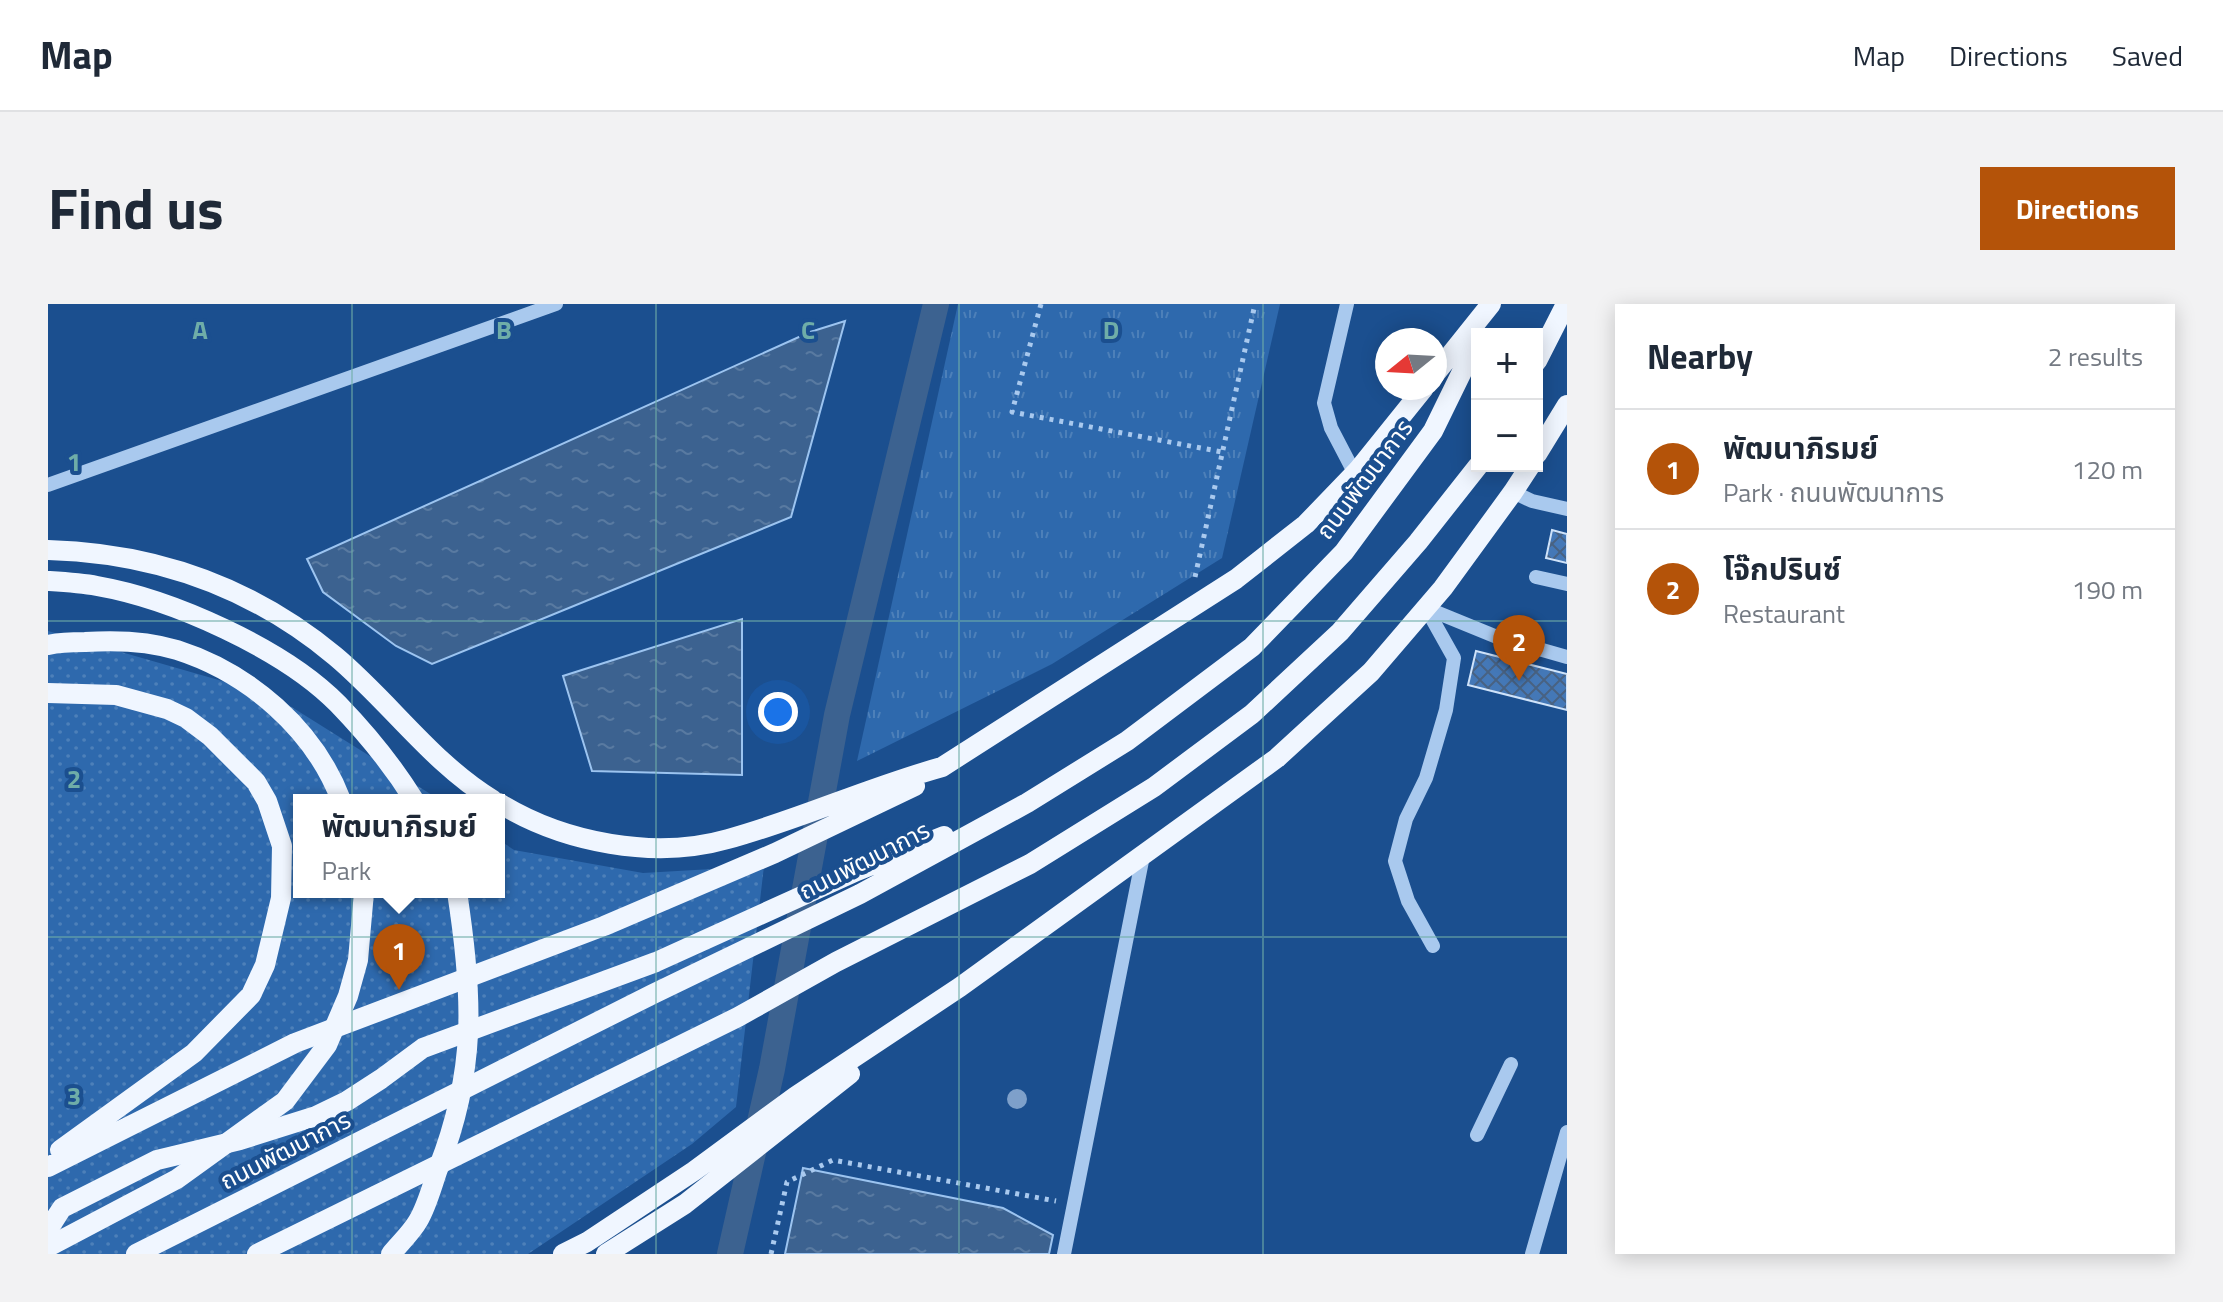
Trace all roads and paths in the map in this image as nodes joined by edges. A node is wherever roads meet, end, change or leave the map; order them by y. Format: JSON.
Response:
{"nodes":[{"id":1,"x":556,"y":304,"type":"edge"},
{"id":2,"x":1041,"y":304,"type":"edge"},
{"id":3,"x":1255,"y":304,"type":"edge"},
{"id":4,"x":1347,"y":304,"type":"edge"},
{"id":5,"x":1493,"y":304,"type":"edge"},
{"id":6,"x":1566,"y":304,"type":"edge"},
{"id":7,"x":1483,"y":328,"type":"edge"},
{"id":8,"x":1543,"y":349,"type":"edge"},
{"id":9,"x":1471,"y":353,"type":"edge"},
{"id":10,"x":1447,"y":360,"type":"edge"},
{"id":11,"x":1414,"y":400,"type":"edge"},
{"id":12,"x":1567,"y":405,"type":"edge"},
{"id":13,"x":1543,"y":444,"type":"edge"},
{"id":14,"x":1222,"y":452,"type":"junction"},
{"id":15,"x":1473,"y":472,"type":"edge"},
{"id":16,"x":1526,"y":472,"type":"edge"},
{"id":17,"x":1355,"y":474,"type":"junction"},
{"id":18,"x":48,"y":485,"type":"edge"},
{"id":19,"x":1513,"y":492,"type":"junction"},
{"id":20,"x":1567,"y":509,"type":"edge"},
{"id":21,"x":48,"y":550,"type":"edge"},
{"id":22,"x":1195,"y":577,"type":"dead end"},
{"id":23,"x":1536,"y":577,"type":"dead end"},
{"id":24,"x":48,"y":581,"type":"edge"},
{"id":25,"x":1567,"y":584,"type":"edge"},
{"id":26,"x":1426,"y":608,"type":"junction"},
{"id":27,"x":48,"y":645,"type":"edge"},
{"id":28,"x":1567,"y":657,"type":"edge"},
{"id":29,"x":48,"y":693,"type":"edge"},
{"id":30,"x":912,"y":782,"type":"junction"},
{"id":31,"x":338,"y":794,"type":"edge"},
{"id":32,"x":410,"y":794,"type":"edge"},
{"id":33,"x":485,"y":794,"type":"edge"},
{"id":34,"x":1027,"y":803,"type":"junction"},
{"id":35,"x":505,"y":806,"type":"edge"},
{"id":36,"x":1143,"y":856,"type":"junction"},
{"id":37,"x":363,"y":898,"type":"edge"},
{"id":38,"x":458,"y":898,"type":"edge"},
{"id":39,"x":1433,"y":946,"type":"dead end"},
{"id":40,"x":1511,"y":1064,"type":"dead end"},
{"id":41,"x":796,"y":1106,"type":"junction"},
{"id":42,"x":1567,"y":1132,"type":"edge"},
{"id":43,"x":1477,"y":1135,"type":"dead end"},
{"id":44,"x":48,"y":1159,"type":"edge"},
{"id":45,"x":48,"y":1167,"type":"edge"},
{"id":46,"x":1074,"y":1204,"type":"junction"},
{"id":47,"x":48,"y":1230,"type":"edge"},
{"id":48,"x":48,"y":1247,"type":"edge"},
{"id":49,"x":136,"y":1254,"type":"edge"},
{"id":50,"x":257,"y":1254,"type":"edge"},
{"id":51,"x":391,"y":1254,"type":"edge"},
{"id":52,"x":563,"y":1254,"type":"edge"},
{"id":53,"x":606,"y":1254,"type":"edge"},
{"id":54,"x":771,"y":1254,"type":"edge"},
{"id":55,"x":1064,"y":1254,"type":"edge"},
{"id":56,"x":1532,"y":1254,"type":"edge"}],
"edges":[{"from":1,"to":18,"type":"street"},
{"from":2,"to":14,"type":"path"},
{"from":3,"to":14,"type":"path"},
{"from":4,"to":17,"type":"street"},
{"from":5,"to":7,"type":"main road"},
{"from":5,"to":10,"type":"main road"},
{"from":6,"to":8,"type":"main road"},
{"from":9,"to":34,"type":"main road","name":"ถนนพัฒนาการ"},
{"from":11,"to":17,"type":"main road"},
{"from":12,"to":13,"type":"main road"},
{"from":14,"to":22,"type":"path"},
{"from":15,"to":50,"type":"main road"},
{"from":16,"to":19,"type":"main road"},
{"from":17,"to":30,"type":"main road"},
{"from":19,"to":20,"type":"street"},
{"from":19,"to":26,"type":"main road"},
{"from":21,"to":33,"type":"main road"},
{"from":23,"to":25,"type":"street"},
{"from":24,"to":32,"type":"main road"},
{"from":26,"to":28,"type":"street"},
{"from":26,"to":36,"type":"main road"},
{"from":26,"to":39,"type":"street"},
{"from":27,"to":31,"type":"main road"},
{"from":29,"to":44,"type":"main road"},
{"from":30,"to":35,"type":"main road"},
{"from":30,"to":45,"type":"main road"},
{"from":34,"to":47,"type":"main road"},
{"from":34,"to":49,"type":"main road","name":"ถนนพัฒนาการ"},
{"from":36,"to":41,"type":"main road"},
{"from":36,"to":46,"type":"street"},
{"from":37,"to":48,"type":"main road","bridge":true},
{"from":38,"to":51,"type":"main road","bridge":true},
{"from":40,"to":43,"type":"street"},
{"from":41,"to":52,"type":"main road"},
{"from":41,"to":53,"type":"main road"},
{"from":42,"to":56,"type":"street"},
{"from":46,"to":54,"type":"path"},
{"from":46,"to":55,"type":"street"}]}
